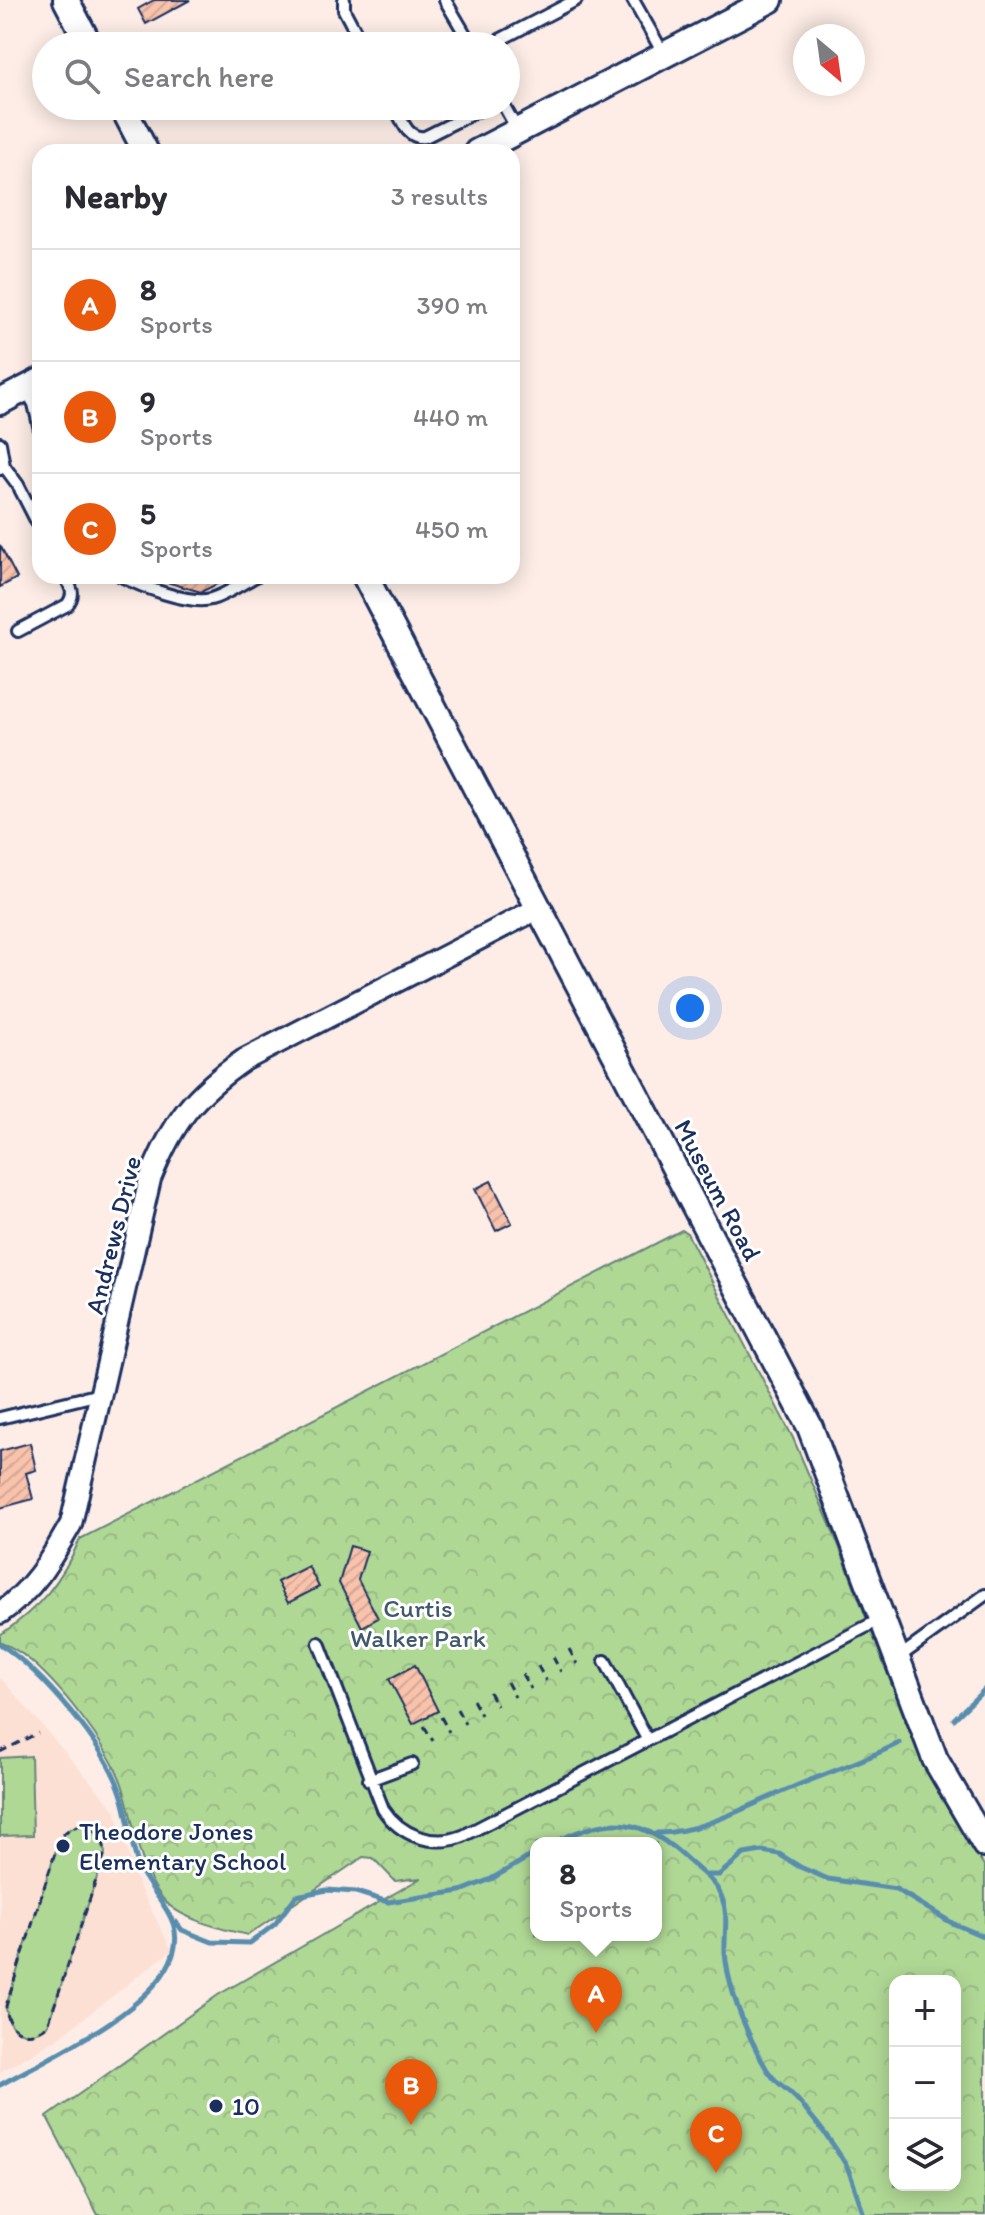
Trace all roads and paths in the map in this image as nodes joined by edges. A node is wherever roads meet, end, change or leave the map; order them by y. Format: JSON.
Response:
{"nodes":[{"id":1,"x":66,"y":0,"type":"edge"},
{"id":2,"x":344,"y":0,"type":"edge"},
{"id":3,"x":445,"y":0,"type":"edge"},
{"id":4,"x":576,"y":0,"type":"edge"},
{"id":5,"x":633,"y":0,"type":"edge"},
{"id":6,"x":770,"y":0,"type":"edge"},
{"id":7,"x":83,"y":32,"type":"edge"},
{"id":8,"x":356,"y":32,"type":"edge"},
{"id":9,"x":464,"y":32,"type":"edge"},
{"id":10,"x":515,"y":32,"type":"edge"},
{"id":11,"x":664,"y":55,"type":"junction"},
{"id":12,"x":129,"y":120,"type":"edge"},
{"id":13,"x":402,"y":120,"type":"edge"},
{"id":14,"x":459,"y":120,"type":"edge"},
{"id":15,"x":512,"y":120,"type":"edge"},
{"id":16,"x":518,"y":131,"type":"junction"},
{"id":17,"x":142,"y":144,"type":"edge"},
{"id":18,"x":493,"y":144,"type":"edge"},
{"id":19,"x":32,"y":385,"type":"edge"},
{"id":20,"x":0,"y":402,"type":"edge"},
{"id":21,"x":0,"y":443,"type":"edge"},
{"id":22,"x":2,"y":467,"type":"edge"},
{"id":23,"x":32,"y":512,"type":"edge"},
{"id":24,"x":69,"y":584,"type":"edge"},
{"id":25,"x":137,"y":584,"type":"edge"},
{"id":26,"x":240,"y":584,"type":"edge"},
{"id":27,"x":369,"y":584,"type":"edge"},
{"id":28,"x":18,"y":631,"type":"dead end"},
{"id":29,"x":539,"y":908,"type":"junction"},
{"id":30,"x":102,"y":1394,"type":"junction"},
{"id":31,"x":0,"y":1418,"type":"edge"},
{"id":32,"x":985,"y":1595,"type":"edge"},
{"id":33,"x":0,"y":1613,"type":"edge"},
{"id":34,"x":883,"y":1618,"type":"junction"},
{"id":35,"x":319,"y":1643,"type":"dead end"},
{"id":36,"x":569,"y":1649,"type":"dead end"},
{"id":37,"x":553,"y":1657,"type":"dead end"},
{"id":38,"x":897,"y":1658,"type":"junction"},
{"id":39,"x":605,"y":1661,"type":"dead end"},
{"id":40,"x":577,"y":1664,"type":"dead end"},
{"id":41,"x":538,"y":1666,"type":"dead end"},
{"id":42,"x":561,"y":1672,"type":"dead end"},
{"id":43,"x":522,"y":1674,"type":"dead end"},
{"id":44,"x":546,"y":1681,"type":"dead end"},
{"id":45,"x":507,"y":1682,"type":"dead end"},
{"id":46,"x":531,"y":1689,"type":"dead end"},
{"id":47,"x":489,"y":1692,"type":"dead end"},
{"id":48,"x":515,"y":1697,"type":"dead end"},
{"id":49,"x":473,"y":1700,"type":"dead end"},
{"id":50,"x":497,"y":1706,"type":"dead end"},
{"id":51,"x":457,"y":1709,"type":"dead end"},
{"id":52,"x":481,"y":1715,"type":"dead end"},
{"id":53,"x":441,"y":1717,"type":"dead end"},
{"id":54,"x":465,"y":1724,"type":"dead end"},
{"id":55,"x":424,"y":1726,"type":"dead end"},
{"id":56,"x":449,"y":1732,"type":"dead end"},
{"id":57,"x":38,"y":1733,"type":"dead end"},
{"id":58,"x":647,"y":1739,"type":"junction"},
{"id":59,"x":433,"y":1741,"type":"dead end"},
{"id":60,"x":0,"y":1752,"type":"edge"},
{"id":61,"x":412,"y":1764,"type":"dead end"},
{"id":62,"x":369,"y":1780,"type":"junction"},
{"id":63,"x":985,"y":1845,"type":"edge"},
{"id":64,"x":6,"y":2011,"type":"junction"},
{"id":65,"x":0,"y":2012,"type":"edge"}],
"edges":[{"from":1,"to":7,"type":"street"},
{"from":2,"to":8,"type":"lane"},
{"from":3,"to":9,"type":"lane"},
{"from":4,"to":10,"type":"lane"},
{"from":5,"to":11,"type":"lane"},
{"from":6,"to":11,"type":"street"},
{"from":11,"to":16,"type":"street"},
{"from":12,"to":17,"type":"street"},
{"from":13,"to":14,"type":"lane"},
{"from":15,"to":16,"type":"lane"},
{"from":16,"to":18,"type":"street"},
{"from":19,"to":20,"type":"street"},
{"from":21,"to":22,"type":"lane"},
{"from":22,"to":23,"type":"lane"},
{"from":24,"to":28,"type":"lane"},
{"from":25,"to":26,"type":"lane"},
{"from":27,"to":29,"type":"street","name":"Museum Road"},
{"from":29,"to":30,"type":"street","name":"Andrews Drive"},
{"from":29,"to":34,"type":"street","name":"Museum Road"},
{"from":30,"to":31,"type":"lane"},
{"from":30,"to":33,"type":"street","name":"Andrews Drive"},
{"from":32,"to":38,"type":"lane"},
{"from":34,"to":38,"type":"street","name":"Museum Road"},
{"from":34,"to":58,"type":"lane"},
{"from":35,"to":62,"type":"lane"},
{"from":36,"to":40,"type":"path"},
{"from":37,"to":42,"type":"path"},
{"from":38,"to":63,"type":"street","name":"Museum Road"},
{"from":39,"to":58,"type":"lane"},
{"from":41,"to":44,"type":"path"},
{"from":43,"to":46,"type":"path"},
{"from":45,"to":48,"type":"path"},
{"from":47,"to":50,"type":"path"},
{"from":49,"to":52,"type":"path"},
{"from":51,"to":54,"type":"path"},
{"from":53,"to":56,"type":"path"},
{"from":55,"to":59,"type":"path"},
{"from":57,"to":60,"type":"path"},
{"from":58,"to":62,"type":"lane"},
{"from":61,"to":62,"type":"lane"},
{"from":64,"to":64,"type":"path"},
{"from":64,"to":65,"type":"path"}]}
